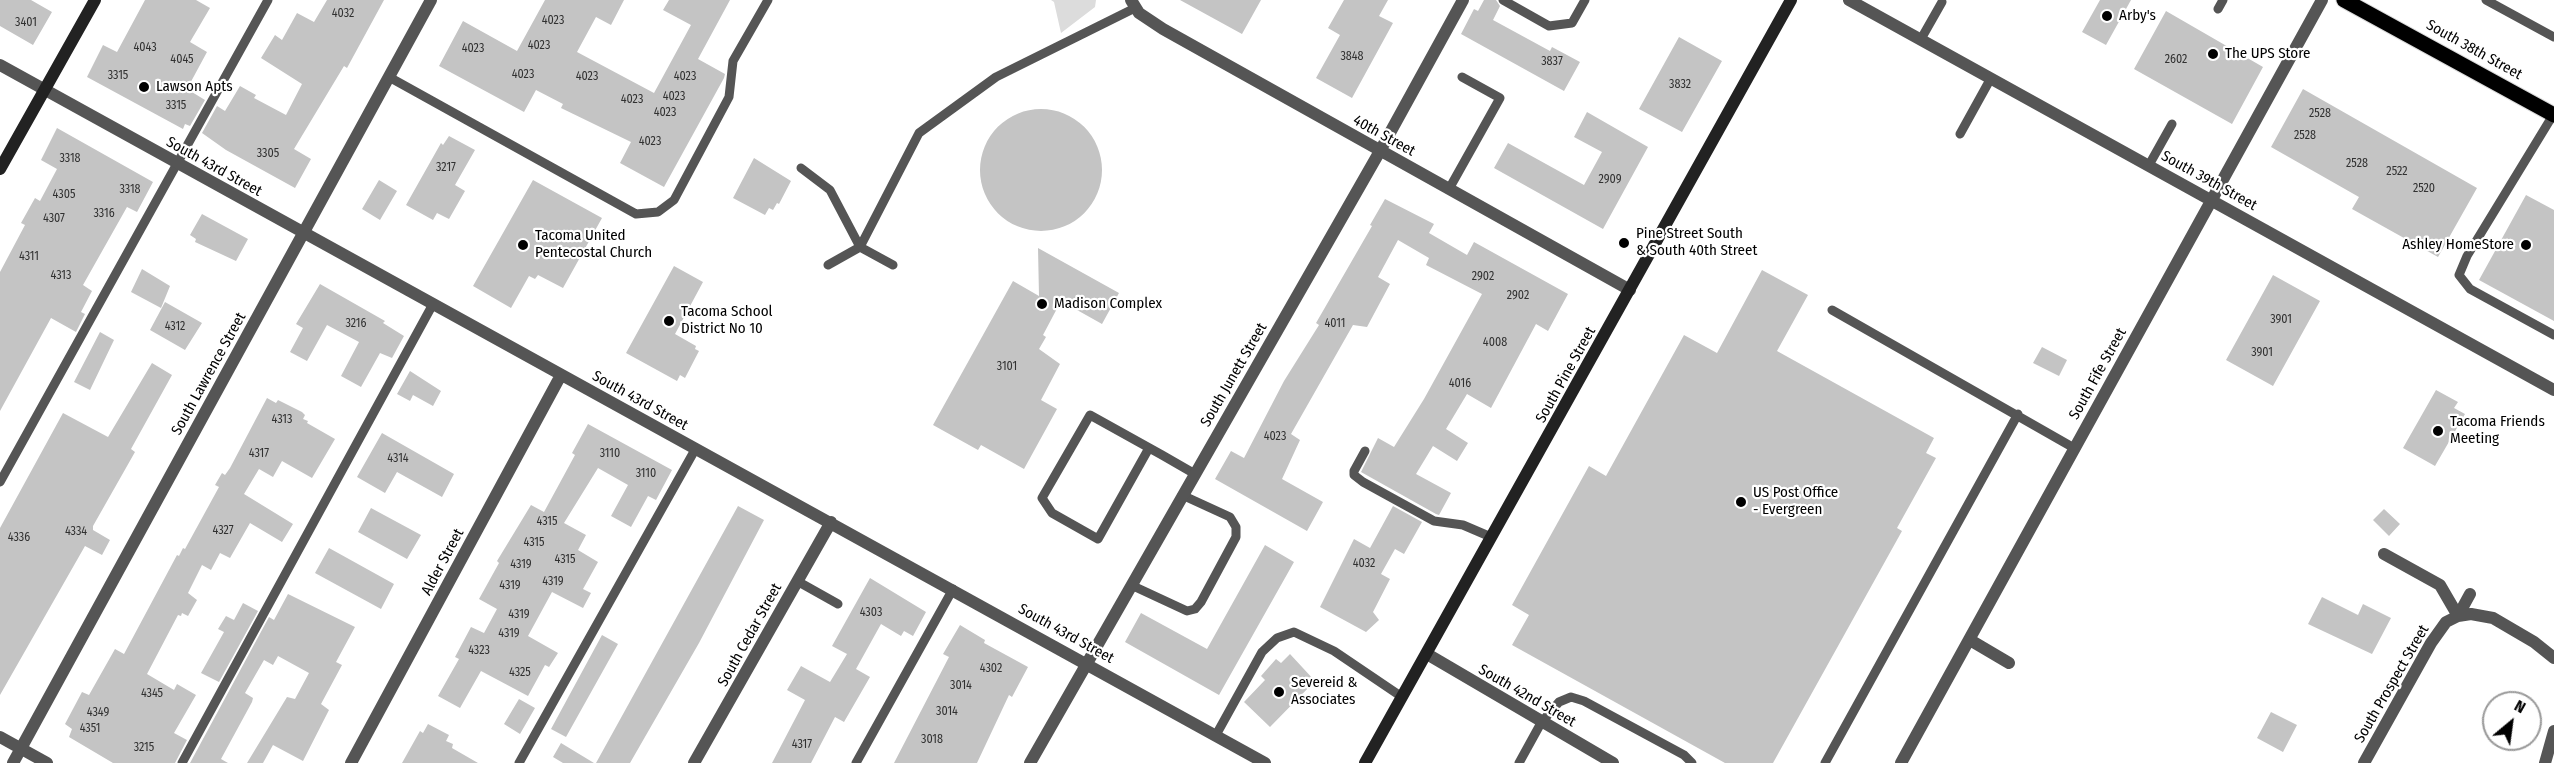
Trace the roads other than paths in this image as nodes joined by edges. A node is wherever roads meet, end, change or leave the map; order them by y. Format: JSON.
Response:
{"nodes":[{"id":1,"x":94,"y":0,"type":"edge"},
{"id":2,"x":268,"y":0,"type":"edge"},
{"id":3,"x":431,"y":0,"type":"edge"},
{"id":4,"x":768,"y":0,"type":"edge"},
{"id":5,"x":1463,"y":0,"type":"edge"},
{"id":6,"x":1503,"y":0,"type":"edge"},
{"id":7,"x":1585,"y":0,"type":"edge"},
{"id":8,"x":1791,"y":0,"type":"edge"},
{"id":9,"x":1849,"y":0,"type":"edge"},
{"id":10,"x":2223,"y":0,"type":"edge"},
{"id":11,"x":2322,"y":0,"type":"edge"},
{"id":12,"x":2344,"y":0,"type":"edge"},
{"id":13,"x":2486,"y":0,"type":"edge"},
{"id":14,"x":1942,"y":2,"type":"dead end"},
{"id":15,"x":1133,"y":4,"type":"edge"},
{"id":16,"x":2218,"y":9,"type":"dead end"},
{"id":17,"x":2554,"y":38,"type":"edge"},
{"id":18,"x":1921,"y":39,"type":"junction"},
{"id":19,"x":0,"y":65,"type":"edge"},
{"id":20,"x":389,"y":77,"type":"junction"},
{"id":21,"x":1462,"y":77,"type":"dead end"},
{"id":22,"x":1991,"y":78,"type":"junction"},
{"id":23,"x":44,"y":90,"type":"junction"},
{"id":24,"x":2553,"y":115,"type":"edge"},
{"id":25,"x":2172,"y":124,"type":"dead end"},
{"id":26,"x":1960,"y":134,"type":"dead end"},
{"id":27,"x":1380,"y":151,"type":"junction"},
{"id":28,"x":178,"y":164,"type":"junction"},
{"id":29,"x":2149,"y":165,"type":"junction"},
{"id":30,"x":801,"y":168,"type":"dead end"},
{"id":31,"x":0,"y":169,"type":"edge"},
{"id":32,"x":1449,"y":189,"type":"junction"},
{"id":33,"x":2210,"y":199,"type":"junction"},
{"id":34,"x":303,"y":233,"type":"junction"},
{"id":35,"x":860,"y":247,"type":"junction"},
{"id":36,"x":828,"y":265,"type":"dead end"},
{"id":37,"x":893,"y":265,"type":"dead end"},
{"id":38,"x":1630,"y":290,"type":"junction"},
{"id":39,"x":433,"y":304,"type":"junction"},
{"id":40,"x":1832,"y":310,"type":"dead end"},
{"id":41,"x":2554,"y":334,"type":"edge"},
{"id":42,"x":561,"y":375,"type":"junction"},
{"id":43,"x":2554,"y":390,"type":"edge"},
{"id":44,"x":2018,"y":414,"type":"junction"},
{"id":45,"x":696,"y":448,"type":"junction"},
{"id":46,"x":1149,"y":448,"type":"junction"},
{"id":47,"x":2074,"y":448,"type":"junction"},
{"id":48,"x":1365,"y":451,"type":"dead end"},
{"id":49,"x":1195,"y":474,"type":"junction"},
{"id":50,"x":0,"y":482,"type":"edge"},
{"id":51,"x":1182,"y":495,"type":"junction"},
{"id":52,"x":831,"y":522,"type":"junction"},
{"id":53,"x":1491,"y":537,"type":"junction"},
{"id":54,"x":2384,"y":554,"type":"dead end"},
{"id":55,"x":797,"y":581,"type":"junction"},
{"id":56,"x":1131,"y":585,"type":"junction"},
{"id":57,"x":953,"y":589,"type":"junction"},
{"id":58,"x":2470,"y":594,"type":"dead end"},
{"id":59,"x":838,"y":604,"type":"dead end"},
{"id":60,"x":2458,"y":615,"type":"junction"},
{"id":61,"x":1970,"y":640,"type":"junction"},
{"id":62,"x":1427,"y":654,"type":"junction"},
{"id":63,"x":2554,"y":658,"type":"edge"},
{"id":64,"x":1086,"y":662,"type":"junction"},
{"id":65,"x":2009,"y":663,"type":"dead end"},
{"id":66,"x":1402,"y":697,"type":"junction"},
{"id":67,"x":1541,"y":723,"type":"junction"},
{"id":68,"x":2554,"y":731,"type":"edge"},
{"id":69,"x":1216,"y":735,"type":"junction"},
{"id":70,"x":0,"y":737,"type":"edge"},
{"id":71,"x":21,"y":748,"type":"junction"},
{"id":72,"x":13,"y":763,"type":"edge"},
{"id":73,"x":47,"y":763,"type":"edge"},
{"id":74,"x":182,"y":763,"type":"edge"},
{"id":75,"x":351,"y":763,"type":"edge"},
{"id":76,"x":519,"y":763,"type":"edge"},
{"id":77,"x":694,"y":763,"type":"edge"},
{"id":78,"x":856,"y":763,"type":"edge"},
{"id":79,"x":1030,"y":763,"type":"edge"},
{"id":80,"x":1265,"y":763,"type":"edge"},
{"id":81,"x":1365,"y":763,"type":"edge"},
{"id":82,"x":1519,"y":763,"type":"edge"},
{"id":83,"x":1613,"y":763,"type":"edge"},
{"id":84,"x":1692,"y":763,"type":"edge"},
{"id":85,"x":1826,"y":763,"type":"edge"},
{"id":86,"x":1901,"y":763,"type":"edge"},
{"id":87,"x":2364,"y":763,"type":"edge"},
{"id":88,"x":2545,"y":763,"type":"edge"}],
"edges":[{"from":1,"to":23,"type":"main road"},
{"from":2,"to":28,"type":"lane"},
{"from":3,"to":20,"type":"street","name":"South Lawrence Street"},
{"from":4,"to":20,"type":"lane"},
{"from":5,"to":27,"type":"street","name":"South Junett Street"},
{"from":6,"to":7,"type":"lane"},
{"from":8,"to":38,"type":"main road","name":"South Pine Street"},
{"from":9,"to":18,"type":"street","name":"South 39th Street"},
{"from":10,"to":16,"type":"lane"},
{"from":11,"to":33,"type":"street","name":"South Fife Street"},
{"from":12,"to":24,"type":"main road","name":"South 38th Street"},
{"from":13,"to":17,"type":"lane"},
{"from":14,"to":18,"type":"lane"},
{"from":15,"to":27,"type":"street","name":"40th Street"},
{"from":15,"to":35,"type":"lane"},
{"from":18,"to":22,"type":"street","name":"South 39th Street"},
{"from":19,"to":23,"type":"street","name":"South 43rd Street"},
{"from":20,"to":34,"type":"street","name":"South Lawrence Street"},
{"from":21,"to":32,"type":"lane"},
{"from":22,"to":26,"type":"lane"},
{"from":22,"to":29,"type":"street","name":"South 39th Street"},
{"from":23,"to":28,"type":"street","name":"South 43rd Street"},
{"from":23,"to":31,"type":"main road"},
{"from":24,"to":41,"type":"lane"},
{"from":25,"to":29,"type":"lane"},
{"from":27,"to":32,"type":"street","name":"40th Street"},
{"from":27,"to":49,"type":"street","name":"South Junett Street"},
{"from":28,"to":34,"type":"street","name":"South 43rd Street"},
{"from":28,"to":50,"type":"lane"},
{"from":29,"to":33,"type":"street","name":"South 39th Street"},
{"from":30,"to":35,"type":"lane"},
{"from":32,"to":38,"type":"street","name":"40th Street"},
{"from":33,"to":43,"type":"street","name":"South 39th Street"},
{"from":33,"to":47,"type":"street","name":"South Fife Street"},
{"from":34,"to":39,"type":"street","name":"South 43rd Street"},
{"from":34,"to":71,"type":"street","name":"South Lawrence Street"},
{"from":35,"to":36,"type":"lane"},
{"from":35,"to":37,"type":"lane"},
{"from":38,"to":53,"type":"main road","name":"South Pine Street"},
{"from":39,"to":42,"type":"street","name":"South 43rd Street"},
{"from":39,"to":74,"type":"lane"},
{"from":40,"to":44,"type":"lane"},
{"from":42,"to":45,"type":"street","name":"South 43rd Street"},
{"from":42,"to":75,"type":"street","name":"Alder Street"},
{"from":44,"to":47,"type":"lane"},
{"from":44,"to":85,"type":"lane"},
{"from":45,"to":52,"type":"street","name":"South 43rd Street"},
{"from":45,"to":76,"type":"lane"},
{"from":46,"to":46,"type":"lane"},
{"from":46,"to":49,"type":"lane"},
{"from":47,"to":61,"type":"street","name":"South Fife Street"},
{"from":48,"to":53,"type":"lane"},
{"from":49,"to":51,"type":"street","name":"South Junett Street"},
{"from":51,"to":56,"type":"street","name":"South Junett Street"},
{"from":51,"to":56,"type":"lane"},
{"from":52,"to":55,"type":"street","name":"South Cedar Street"},
{"from":52,"to":57,"type":"street","name":"South 43rd Street"},
{"from":53,"to":62,"type":"main road","name":"South Pine Street"},
{"from":54,"to":60,"type":"street"},
{"from":55,"to":59,"type":"lane"},
{"from":55,"to":77,"type":"street","name":"South Cedar Street"},
{"from":56,"to":64,"type":"street","name":"South Junett Street"},
{"from":57,"to":64,"type":"street","name":"South 43rd Street"},
{"from":57,"to":78,"type":"lane"},
{"from":58,"to":60,"type":"street","name":"South Prospect Street"},
{"from":60,"to":63,"type":"street"},
{"from":60,"to":87,"type":"street","name":"South Prospect Street"},
{"from":61,"to":65,"type":"street"},
{"from":61,"to":86,"type":"street","name":"South Fife Street"},
{"from":62,"to":66,"type":"main road","name":"South Pine Street"},
{"from":62,"to":67,"type":"street","name":"South 42nd Street"},
{"from":64,"to":69,"type":"street","name":"South 43rd Street"},
{"from":64,"to":79,"type":"street","name":"South Junett Street"},
{"from":66,"to":69,"type":"lane"},
{"from":66,"to":81,"type":"main road","name":"South Pine Street"},
{"from":67,"to":82,"type":"lane"},
{"from":67,"to":83,"type":"street","name":"South 42nd Street"},
{"from":67,"to":84,"type":"lane"},
{"from":68,"to":88,"type":"street"},
{"from":69,"to":80,"type":"street","name":"South 43rd Street"},
{"from":70,"to":71,"type":"street"},
{"from":71,"to":72,"type":"street","name":"South Lawrence Street"},
{"from":71,"to":73,"type":"street"}]}
